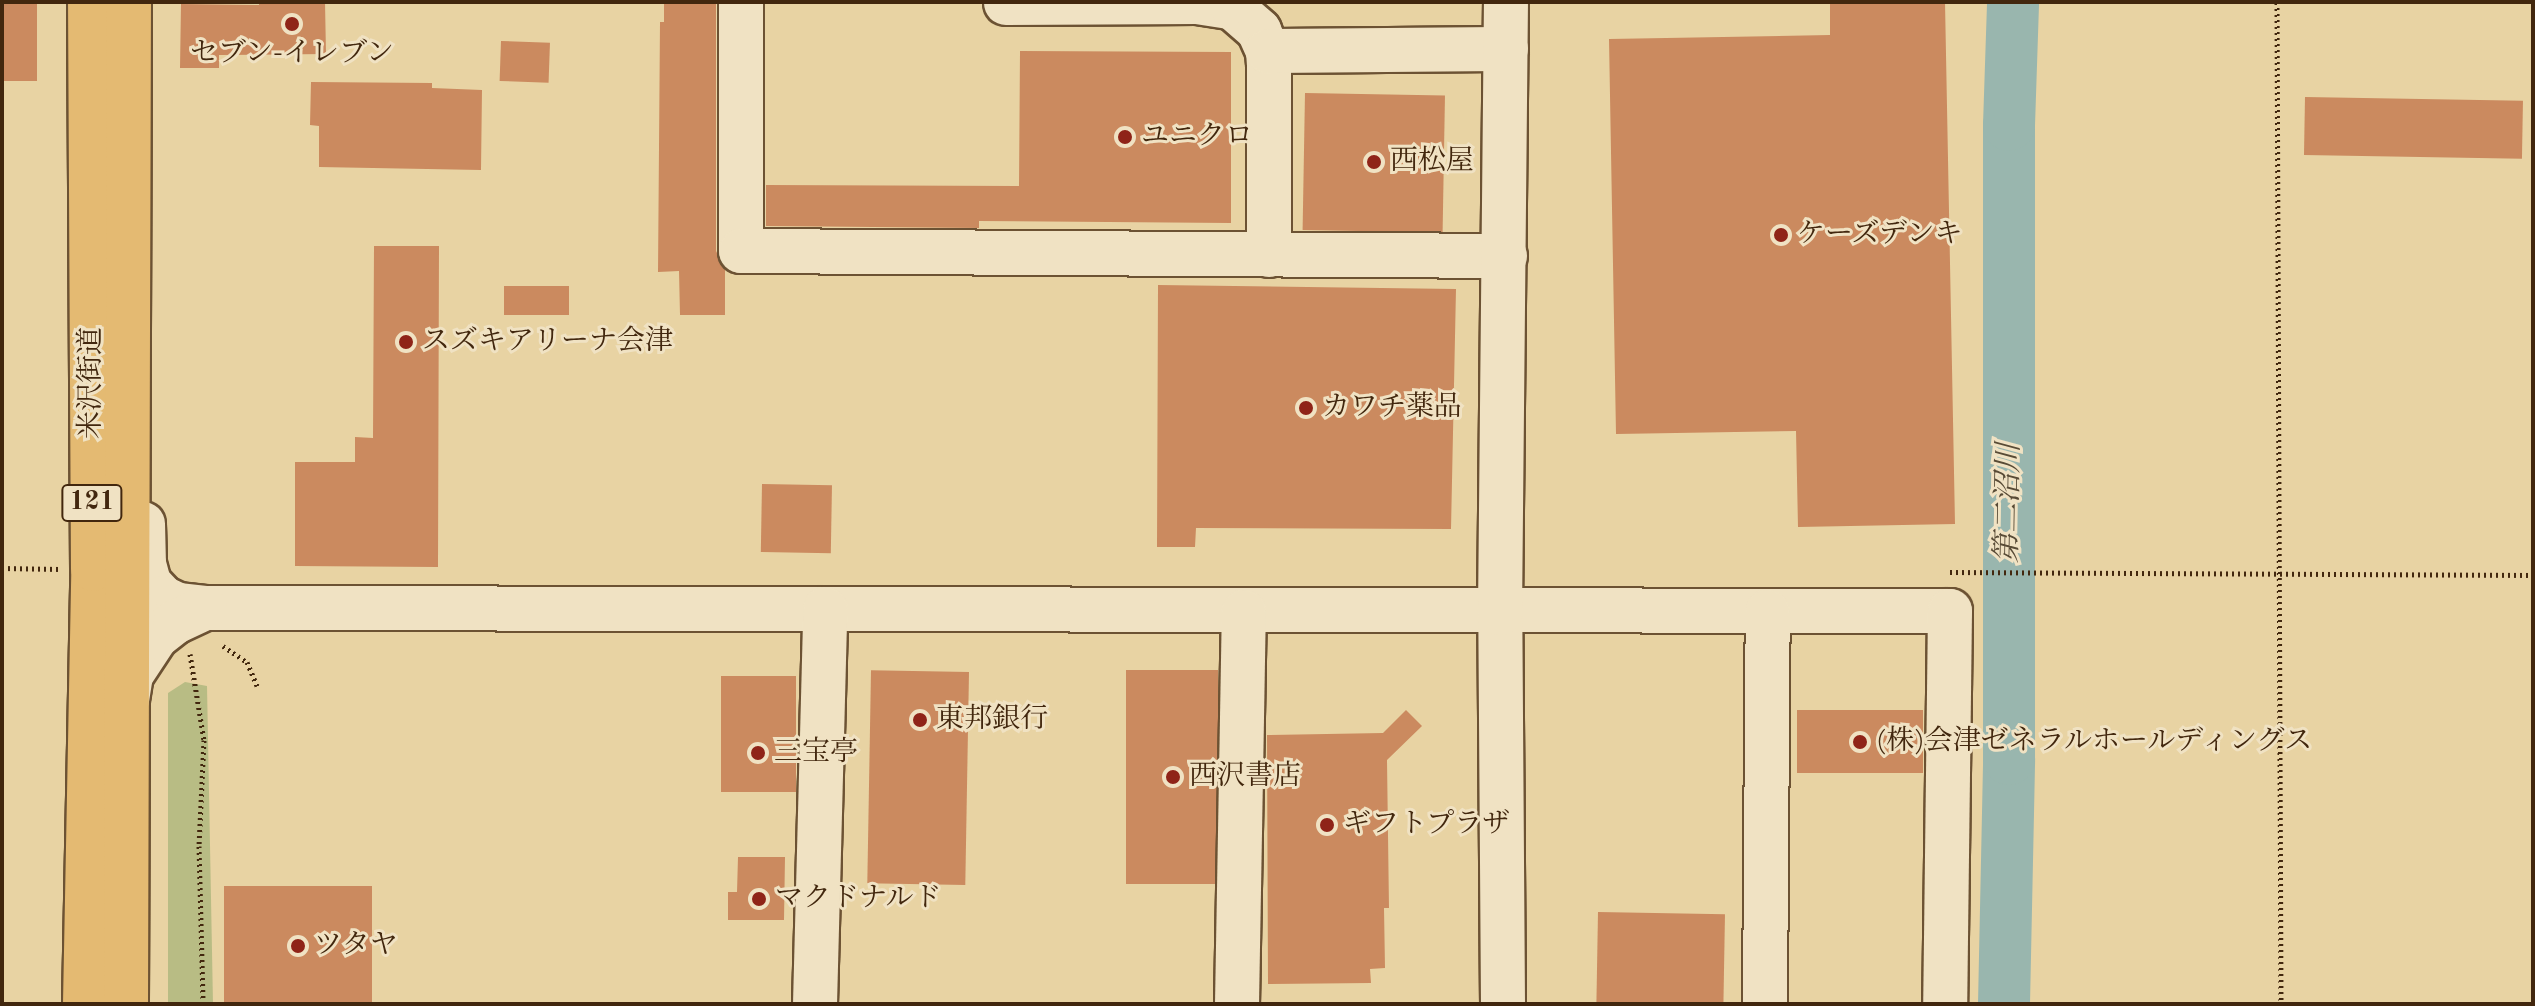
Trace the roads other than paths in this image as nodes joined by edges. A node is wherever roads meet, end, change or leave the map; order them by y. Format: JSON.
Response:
{"nodes":[{"id":1,"x":90,"y":2,"type":"edge"},
{"id":2,"x":129,"y":2,"type":"edge"},
{"id":3,"x":741,"y":2,"type":"edge"},
{"id":4,"x":1506,"y":2,"type":"edge"},
{"id":5,"x":1006,"y":3,"type":"edge"},
{"id":6,"x":1086,"y":3,"type":"edge"},
{"id":7,"x":1506,"y":49,"type":"junction"},
{"id":8,"x":1268,"y":51,"type":"junction"},
{"id":9,"x":1269,"y":255,"type":"junction"},
{"id":10,"x":1505,"y":256,"type":"junction"},
{"id":11,"x":128,"y":405,"type":"junction"},
{"id":12,"x":825,"y":609,"type":"junction"},
{"id":13,"x":1244,"y":612,"type":"junction"},
{"id":14,"x":1768,"y":612,"type":"junction"},
{"id":15,"x":1500,"y":613,"type":"junction"},
{"id":16,"x":201,"y":630,"type":"junction"},
{"id":17,"x":127,"y":700,"type":"junction"},
{"id":18,"x":85,"y":1004,"type":"edge"},
{"id":19,"x":126,"y":1004,"type":"edge"},
{"id":20,"x":815,"y":1004,"type":"edge"},
{"id":21,"x":1237,"y":1004,"type":"edge"},
{"id":22,"x":1503,"y":1004,"type":"edge"},
{"id":23,"x":1765,"y":1004,"type":"edge"},
{"id":24,"x":1945,"y":1004,"type":"edge"}],
"edges":[{"from":1,"to":18,"type":"highway","name":"米沢街道","number":"121"},
{"from":2,"to":11,"type":"highway","name":"米沢街道","number":"121"},
{"from":3,"to":9,"type":"street"},
{"from":4,"to":7,"type":"street"},
{"from":5,"to":6,"type":"street"},
{"from":6,"to":8,"type":"street"},
{"from":7,"to":8,"type":"street"},
{"from":7,"to":10,"type":"street"},
{"from":8,"to":9,"type":"street"},
{"from":9,"to":10,"type":"street"},
{"from":10,"to":15,"type":"street"},
{"from":11,"to":16,"type":"street"},
{"from":11,"to":17,"type":"highway","name":"米沢街道","number":"121"},
{"from":12,"to":13,"type":"street"},
{"from":12,"to":16,"type":"street"},
{"from":12,"to":20,"type":"street"},
{"from":13,"to":15,"type":"street"},
{"from":13,"to":21,"type":"street"},
{"from":14,"to":15,"type":"street"},
{"from":14,"to":23,"type":"street"},
{"from":14,"to":24,"type":"street"},
{"from":15,"to":22,"type":"street"},
{"from":16,"to":17,"type":"street"},
{"from":17,"to":19,"type":"highway","name":"米沢街道","number":"121"}]}
